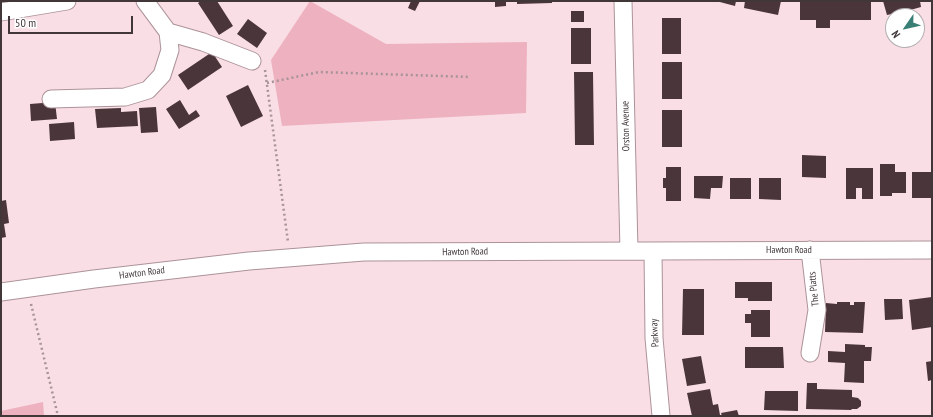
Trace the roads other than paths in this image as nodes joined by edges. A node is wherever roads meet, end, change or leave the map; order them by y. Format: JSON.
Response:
{"nodes":[{"id":1,"x":67,"y":1,"type":"edge"},
{"id":2,"x":145,"y":1,"type":"edge"},
{"id":3,"x":623,"y":1,"type":"edge"},
{"id":4,"x":1,"y":12,"type":"edge"},
{"id":5,"x":168,"y":32,"type":"junction"},
{"id":6,"x":252,"y":61,"type":"road end"},
{"id":7,"x":51,"y":99,"type":"dead end"},
{"id":8,"x":629,"y":250,"type":"junction"},
{"id":9,"x":810,"y":250,"type":"junction"},
{"id":10,"x":932,"y":250,"type":"edge"},
{"id":11,"x":652,"y":251,"type":"junction"},
{"id":12,"x":1,"y":292,"type":"edge"},
{"id":13,"x":810,"y":353,"type":"dead end"},
{"id":14,"x":662,"y":416,"type":"edge"}],
"edges":[{"from":1,"to":4,"type":"street"},
{"from":2,"to":5,"type":"street"},
{"from":3,"to":8,"type":"street","name":"Orston Avenue"},
{"from":5,"to":6,"type":"street"},
{"from":5,"to":7,"type":"street"},
{"from":8,"to":11,"type":"street","name":"Hawton Road"},
{"from":8,"to":12,"type":"street","name":"Hawton Road"},
{"from":9,"to":10,"type":"street","name":"Hawton Road"},
{"from":9,"to":11,"type":"street","name":"Hawton Road"},
{"from":9,"to":13,"type":"street","name":"The Platts"},
{"from":11,"to":14,"type":"street","name":"Parkway"}]}
